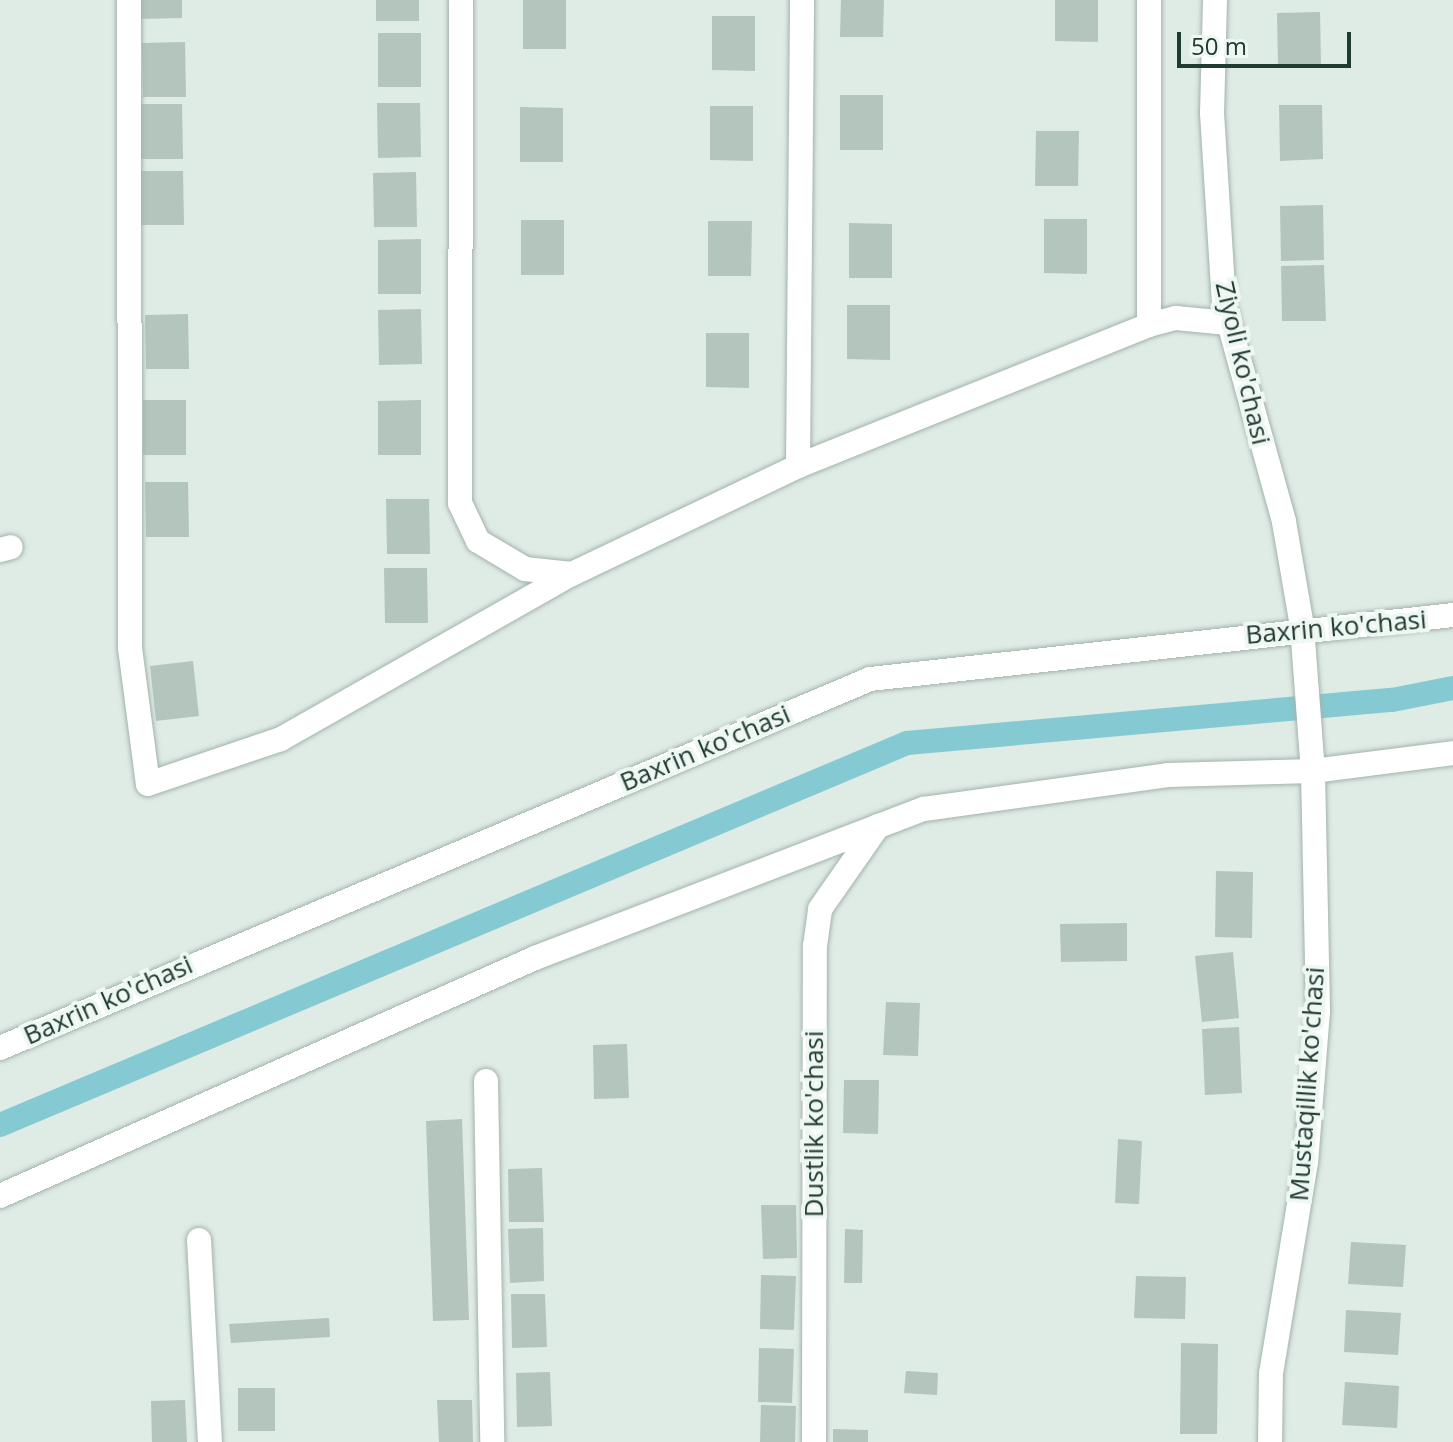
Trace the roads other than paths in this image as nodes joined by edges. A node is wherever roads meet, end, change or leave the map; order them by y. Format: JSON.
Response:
{"nodes":[{"id":1,"x":129,"y":0,"type":"edge"},
{"id":2,"x":461,"y":0,"type":"edge"},
{"id":3,"x":802,"y":0,"type":"edge"},
{"id":4,"x":1149,"y":0,"type":"edge"},
{"id":5,"x":1215,"y":0,"type":"edge"},
{"id":6,"x":1228,"y":323,"type":"junction"},
{"id":7,"x":1149,"y":325,"type":"junction"},
{"id":8,"x":798,"y":466,"type":"junction"},
{"id":9,"x":572,"y":574,"type":"junction"},
{"id":10,"x":1453,"y":615,"type":"edge"},
{"id":11,"x":1302,"y":626,"type":"junction"},
{"id":12,"x":1453,"y":753,"type":"edge"},
{"id":13,"x":1313,"y":771,"type":"junction"},
{"id":14,"x":878,"y":826,"type":"junction"},
{"id":15,"x":0,"y":1048,"type":"edge"},
{"id":16,"x":486,"y":1081,"type":"dead end"},
{"id":17,"x":0,"y":1196,"type":"edge"},
{"id":18,"x":199,"y":1240,"type":"dead end"},
{"id":19,"x":210,"y":1442,"type":"edge"},
{"id":20,"x":492,"y":1442,"type":"edge"},
{"id":21,"x":814,"y":1442,"type":"edge"},
{"id":22,"x":1270,"y":1442,"type":"edge"}],
"edges":[{"from":1,"to":9,"type":"street"},
{"from":2,"to":9,"type":"street"},
{"from":3,"to":8,"type":"street"},
{"from":4,"to":7,"type":"street"},
{"from":5,"to":6,"type":"street","name":"Ziyoli ko'chasi"},
{"from":6,"to":7,"type":"street"},
{"from":6,"to":11,"type":"street","name":"Ziyoli ko'chasi"},
{"from":7,"to":8,"type":"street"},
{"from":8,"to":9,"type":"street"},
{"from":10,"to":11,"type":"street","name":"Baxrin ko'chasi"},
{"from":11,"to":13,"type":"street","name":"Ziyoli ko'chasi"},
{"from":11,"to":15,"type":"street","name":"Baxrin ko'chasi"},
{"from":12,"to":13,"type":"street"},
{"from":13,"to":14,"type":"street"},
{"from":13,"to":22,"type":"street","name":"Mustaqillik ko'chasi"},
{"from":14,"to":17,"type":"street"},
{"from":14,"to":21,"type":"street","name":"Dustlik ko'chasi"},
{"from":16,"to":20,"type":"street"},
{"from":18,"to":19,"type":"street"}]}
